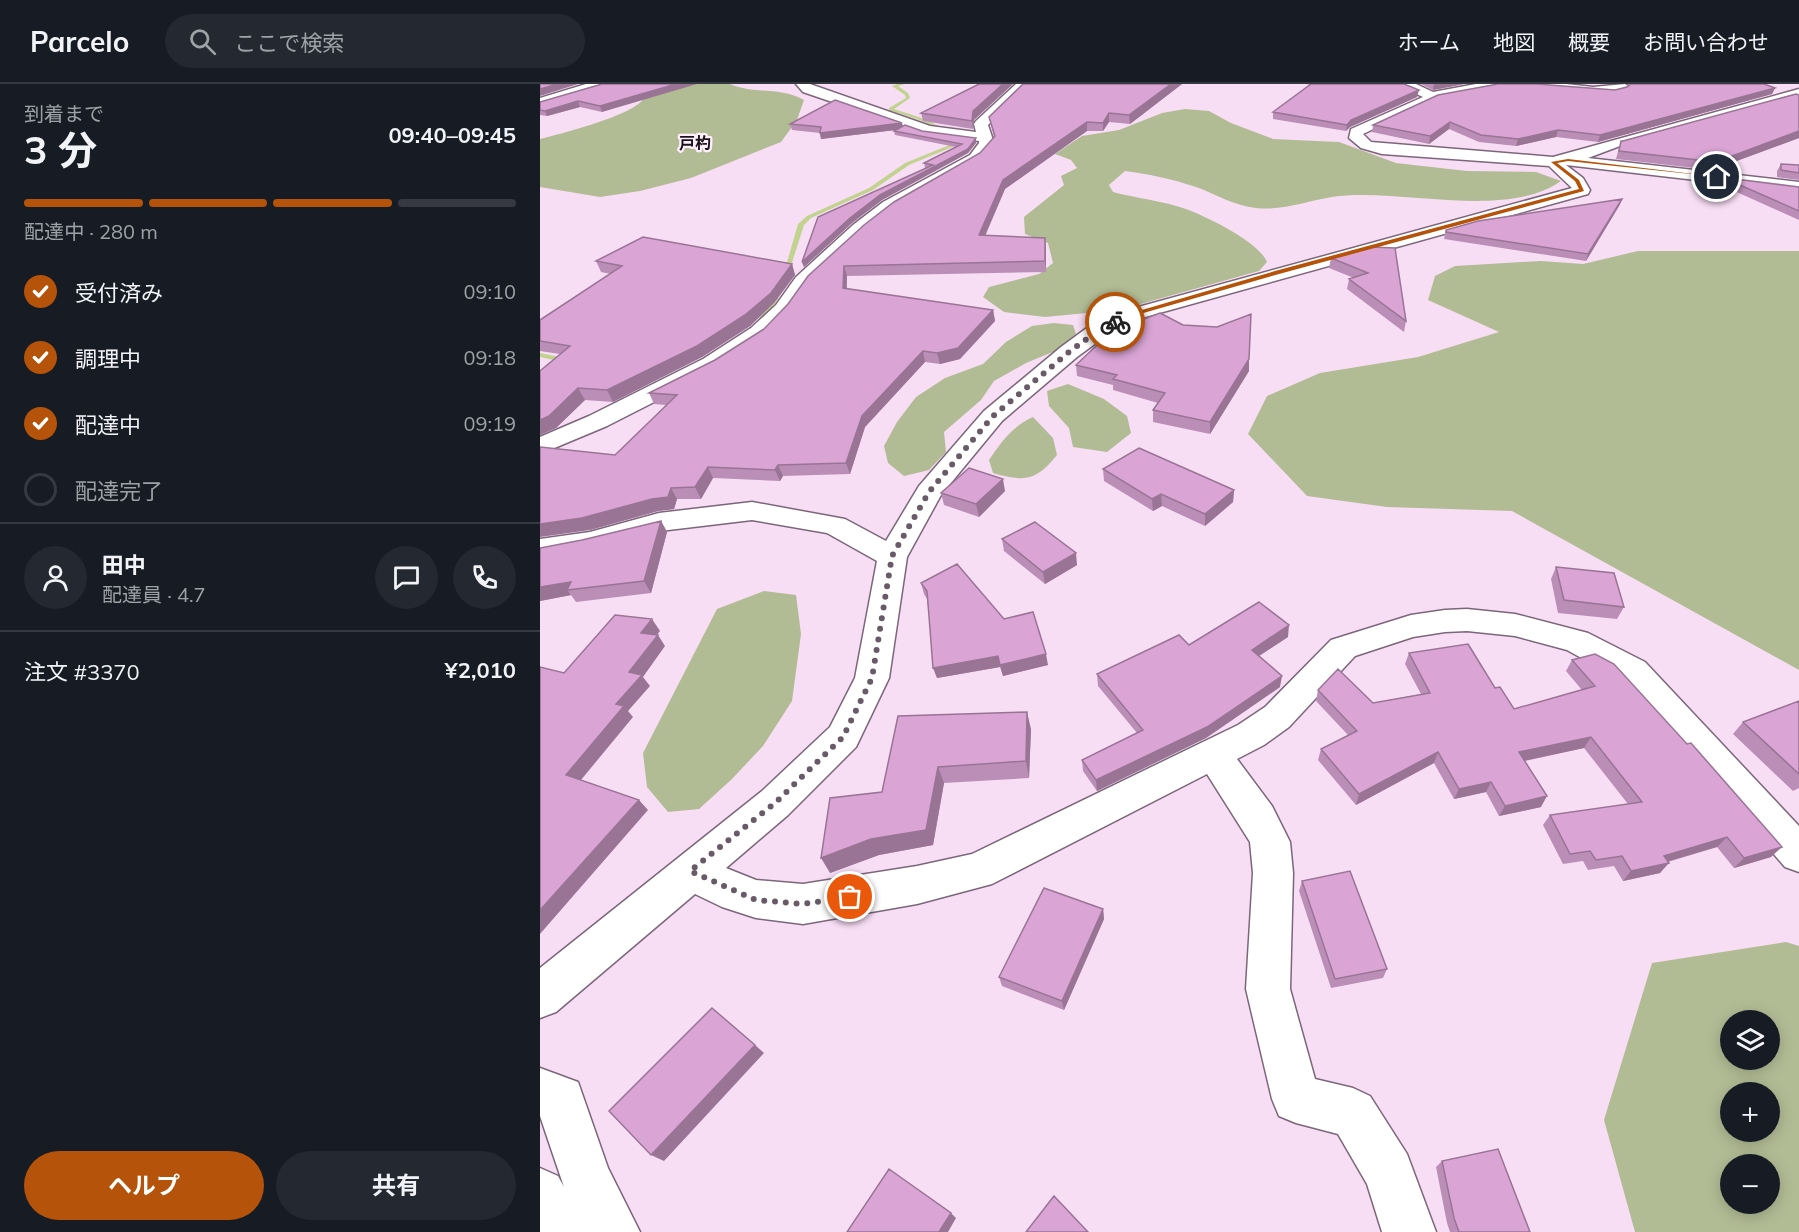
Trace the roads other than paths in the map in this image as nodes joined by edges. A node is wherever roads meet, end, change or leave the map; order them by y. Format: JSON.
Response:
{"nodes":[{"id":1,"x":600,"y":84,"type":"edge"},
{"id":2,"x":802,"y":84,"type":"edge"},
{"id":3,"x":1024,"y":84,"type":"edge"},
{"id":4,"x":1400,"y":84,"type":"edge"},
{"id":5,"x":1497,"y":84,"type":"edge"},
{"id":6,"x":1533,"y":84,"type":"edge"},
{"id":7,"x":1625,"y":88,"type":"edge"},
{"id":8,"x":1799,"y":93,"type":"edge"},
{"id":9,"x":1431,"y":96,"type":"junction"},
{"id":10,"x":540,"y":102,"type":"edge"},
{"id":11,"x":985,"y":137,"type":"junction"},
{"id":12,"x":1561,"y":161,"type":"junction"},
{"id":13,"x":1799,"y":187,"type":"edge"},
{"id":14,"x":540,"y":446,"type":"edge"},
{"id":15,"x":540,"y":549,"type":"edge"},
{"id":16,"x":892,"y":556,"type":"junction"},
{"id":17,"x":1213,"y":754,"type":"junction"},
{"id":18,"x":1799,"y":854,"type":"edge"},
{"id":19,"x":690,"y":871,"type":"junction"},
{"id":20,"x":540,"y":996,"type":"edge"},
{"id":21,"x":540,"y":1092,"type":"edge"},
{"id":22,"x":540,"y":1194,"type":"edge"},
{"id":23,"x":560,"y":1232,"type":"edge"},
{"id":24,"x":613,"y":1232,"type":"edge"},
{"id":25,"x":1409,"y":1232,"type":"edge"}],
"edges":[{"from":1,"to":10,"type":"street"},
{"from":2,"to":11,"type":"street"},
{"from":3,"to":11,"type":"street"},
{"from":4,"to":9,"type":"street"},
{"from":5,"to":9,"type":"street"},
{"from":6,"to":7,"type":"street"},
{"from":8,"to":12,"type":"street"},
{"from":9,"to":12,"type":"street"},
{"from":11,"to":14,"type":"street"},
{"from":12,"to":13,"type":"street"},
{"from":12,"to":16,"type":"street"},
{"from":15,"to":16,"type":"street"},
{"from":16,"to":19,"type":"street"},
{"from":17,"to":18,"type":"street"},
{"from":17,"to":19,"type":"street"},
{"from":17,"to":25,"type":"street"},
{"from":19,"to":20,"type":"street"},
{"from":21,"to":24,"type":"street"},
{"from":22,"to":23,"type":"street"}]}
